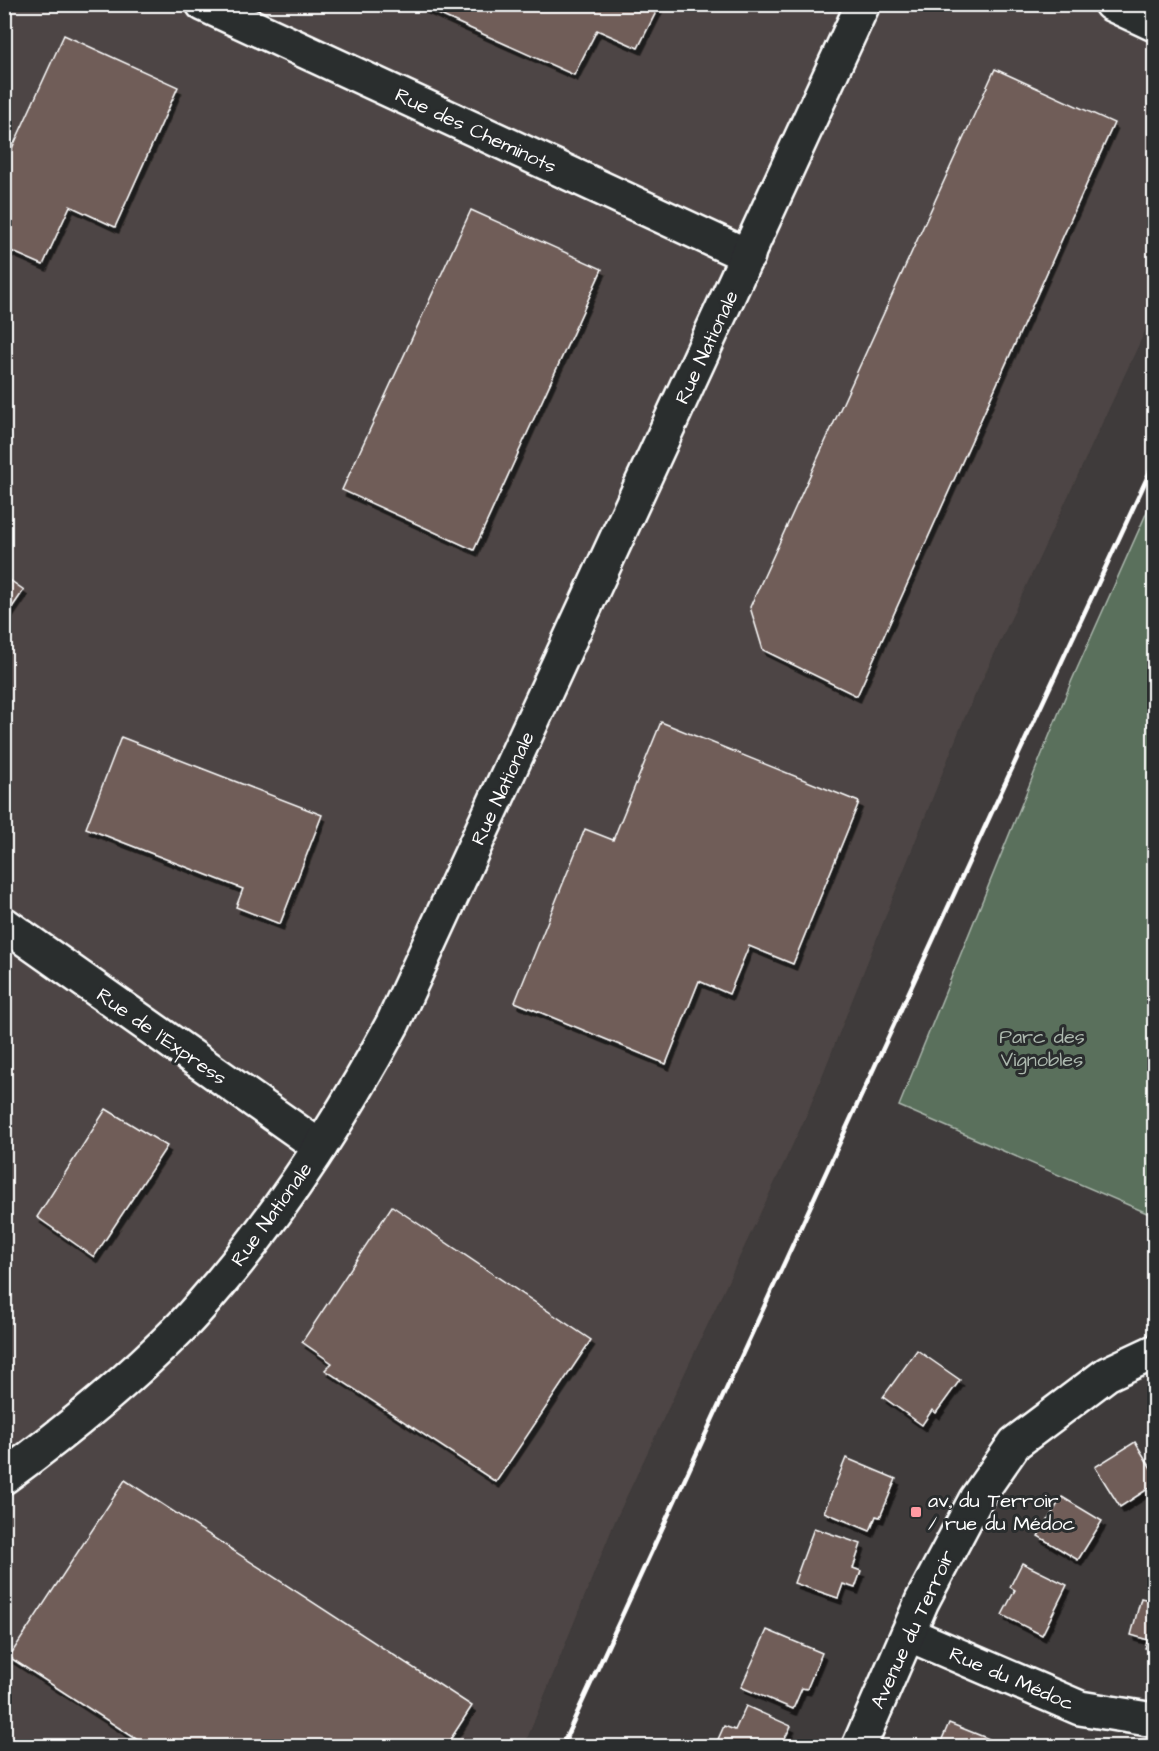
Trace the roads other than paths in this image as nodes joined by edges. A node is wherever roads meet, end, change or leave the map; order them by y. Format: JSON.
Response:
{"nodes":[{"id":1,"x":203,"y":4,"type":"edge"},
{"id":2,"x":863,"y":4,"type":"edge"},
{"id":3,"x":1111,"y":4,"type":"edge"},
{"id":4,"x":243,"y":13,"type":"edge"},
{"id":5,"x":1155,"y":24,"type":"edge"},
{"id":6,"x":748,"y":256,"type":"junction"},
{"id":7,"x":4,"y":924,"type":"edge"},
{"id":8,"x":320,"y":1147,"type":"junction"},
{"id":9,"x":1155,"y":1352,"type":"edge"},
{"id":10,"x":4,"y":1477,"type":"edge"},
{"id":11,"x":908,"y":1634,"type":"junction"},
{"id":12,"x":1155,"y":1720,"type":"edge"},
{"id":13,"x":859,"y":1746,"type":"edge"}],
"edges":[{"from":1,"to":4,"type":"street","name":"Rue des Cheminots"},
{"from":2,"to":6,"type":"street","name":"Rue Nationale"},
{"from":3,"to":5,"type":"street"},
{"from":4,"to":6,"type":"street","name":"Rue des Cheminots"},
{"from":6,"to":8,"type":"street","name":"Rue Nationale"},
{"from":7,"to":8,"type":"street","name":"Rue de l'Express"},
{"from":8,"to":10,"type":"street","name":"Rue Nationale"},
{"from":9,"to":11,"type":"street","name":"Avenue du Terroir"},
{"from":11,"to":12,"type":"street","name":"Rue du Médoc"},
{"from":11,"to":13,"type":"street","name":"Avenue du Terroir"}]}
